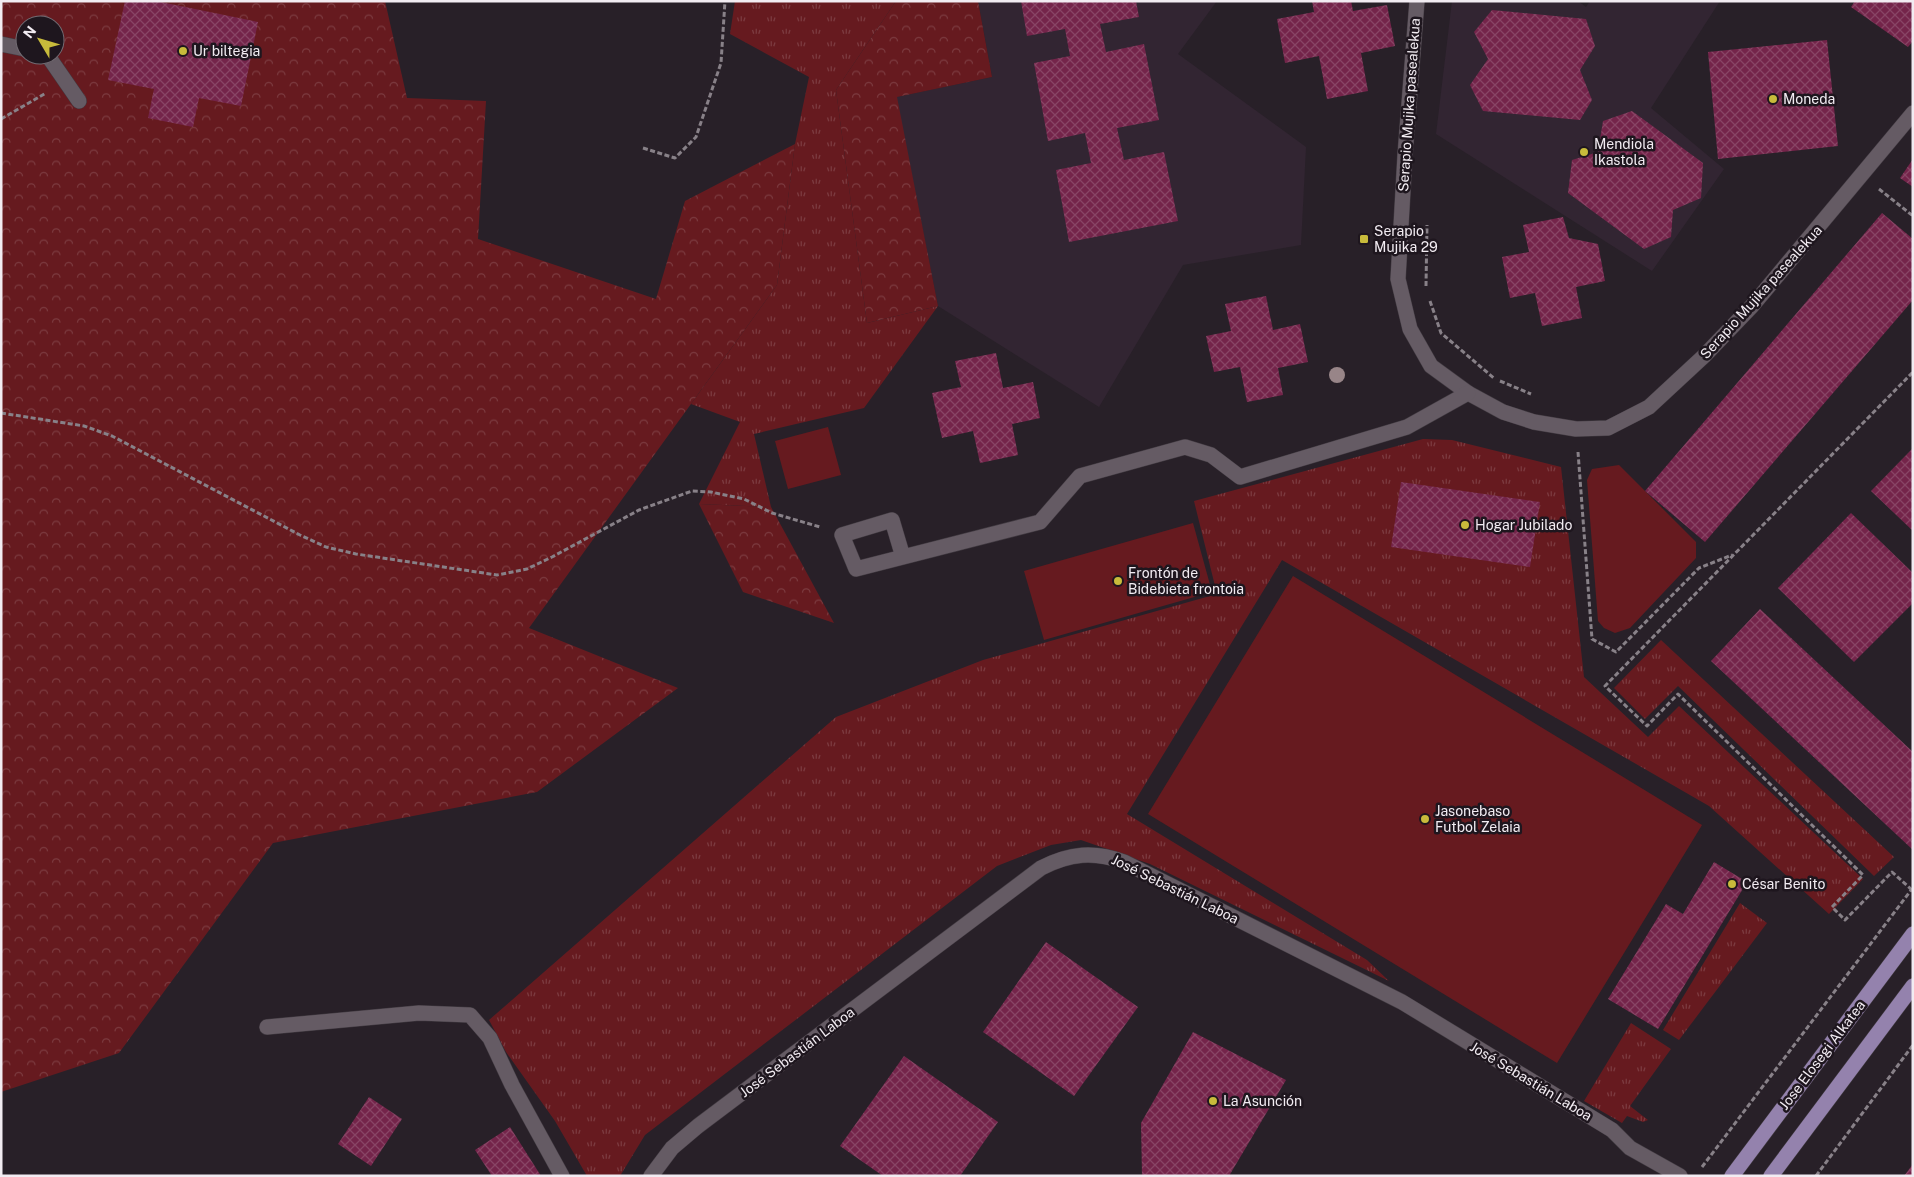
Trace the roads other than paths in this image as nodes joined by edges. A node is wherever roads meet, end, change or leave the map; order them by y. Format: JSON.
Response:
{"nodes":[{"id":1,"x":1417,"y":1,"type":"edge"},
{"id":2,"x":1,"y":44,"type":"edge"},
{"id":3,"x":15,"y":46,"type":"edge"},
{"id":4,"x":53,"y":65,"type":"edge"},
{"id":5,"x":79,"y":101,"type":"dead end"},
{"id":6,"x":1913,"y":113,"type":"edge"},
{"id":7,"x":1468,"y":394,"type":"junction"},
{"id":8,"x":903,"y":557,"type":"junction"},
{"id":9,"x":1913,"y":934,"type":"edge"},
{"id":10,"x":1913,"y":986,"type":"edge"},
{"id":11,"x":267,"y":1027,"type":"dead end"},
{"id":12,"x":562,"y":1176,"type":"edge"},
{"id":13,"x":651,"y":1176,"type":"edge"},
{"id":14,"x":1680,"y":1176,"type":"edge"},
{"id":15,"x":1732,"y":1176,"type":"edge"},
{"id":16,"x":1771,"y":1176,"type":"edge"}],
"edges":[{"from":1,"to":7,"type":"street","name":"Serapio Mujika pasealekua"},
{"from":2,"to":3,"type":"street"},
{"from":4,"to":5,"type":"street"},
{"from":6,"to":7,"type":"street","name":"Serapio Mujika pasealekua"},
{"from":7,"to":8,"type":"street"},
{"from":8,"to":8,"type":"street"},
{"from":9,"to":15,"type":"main road","name":"Jose Elosegi Alkatea"},
{"from":10,"to":16,"type":"main road"},
{"from":11,"to":12,"type":"street"},
{"from":13,"to":14,"type":"street","name":"José Sebastián Laboa"}]}
